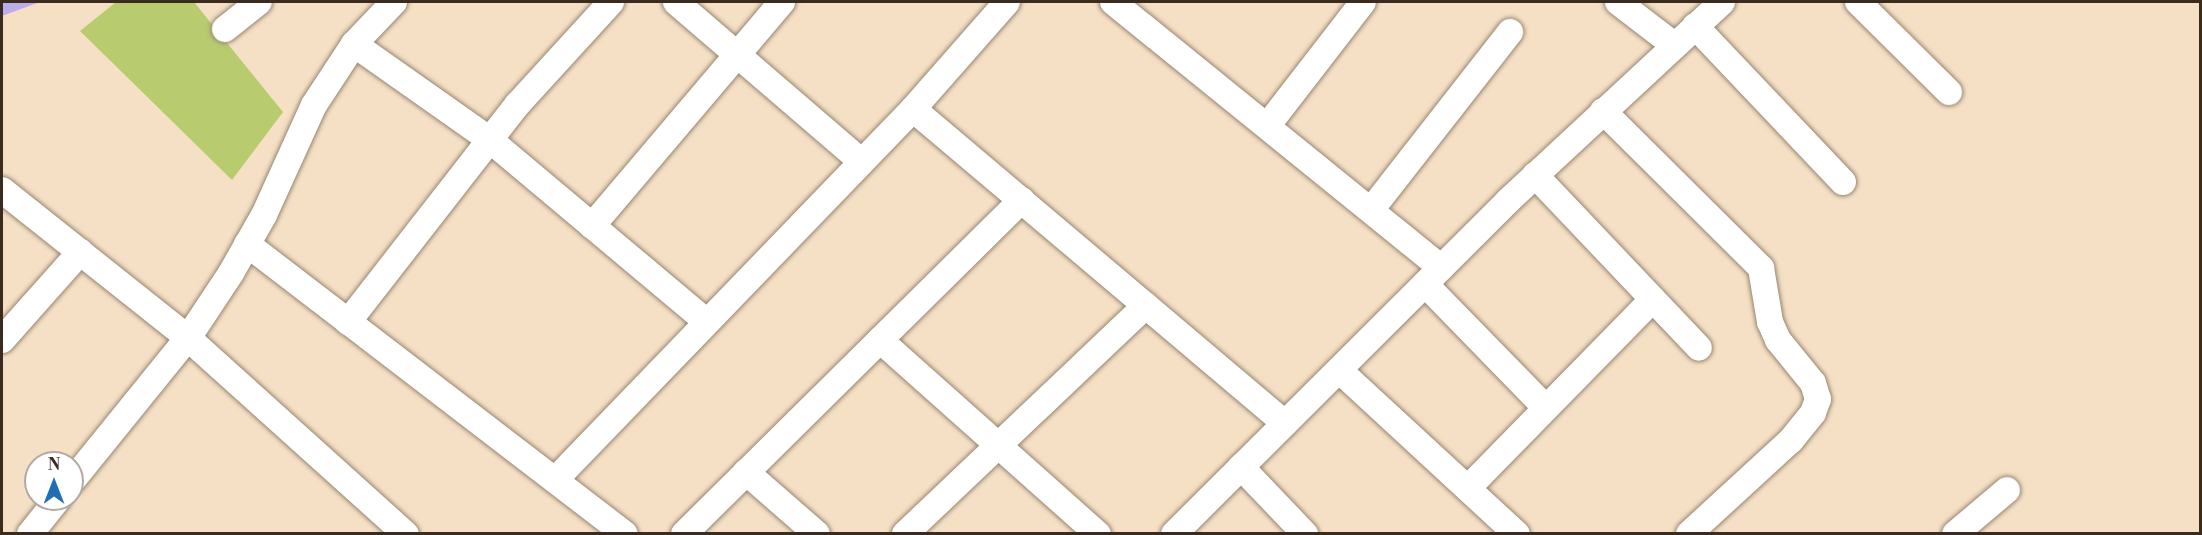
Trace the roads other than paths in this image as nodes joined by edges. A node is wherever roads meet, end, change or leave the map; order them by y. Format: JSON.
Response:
{"nodes":[{"id":1,"x":259,"y":2,"type":"edge"},
{"id":2,"x":394,"y":2,"type":"edge"},
{"id":3,"x":611,"y":2,"type":"edge"},
{"id":4,"x":676,"y":2,"type":"edge"},
{"id":5,"x":782,"y":2,"type":"edge"},
{"id":6,"x":1007,"y":2,"type":"edge"},
{"id":7,"x":1113,"y":2,"type":"edge"},
{"id":8,"x":1363,"y":2,"type":"edge"},
{"id":9,"x":1618,"y":2,"type":"edge"},
{"id":10,"x":1722,"y":2,"type":"edge"},
{"id":11,"x":1858,"y":2,"type":"edge"},
{"id":12,"x":1695,"y":26,"type":"junction"},
{"id":13,"x":225,"y":29,"type":"dead end"},
{"id":14,"x":1510,"y":32,"type":"dead end"},
{"id":15,"x":354,"y":44,"type":"junction"},
{"id":16,"x":1674,"y":45,"type":"junction"},
{"id":17,"x":735,"y":52,"type":"junction"},
{"id":18,"x":1949,"y":92,"type":"dead end"},
{"id":19,"x":913,"y":109,"type":"junction"},
{"id":20,"x":1603,"y":111,"type":"junction"},
{"id":21,"x":1268,"y":125,"type":"junction"},
{"id":22,"x":490,"y":140,"type":"junction"},
{"id":23,"x":862,"y":162,"type":"junction"},
{"id":24,"x":1535,"y":175,"type":"junction"},
{"id":25,"x":1843,"y":182,"type":"dead end"},
{"id":26,"x":2,"y":190,"type":"edge"},
{"id":27,"x":1022,"y":200,"type":"junction"},
{"id":28,"x":1371,"y":210,"type":"junction"},
{"id":29,"x":592,"y":226,"type":"junction"},
{"id":30,"x":247,"y":244,"type":"junction"},
{"id":31,"x":80,"y":252,"type":"junction"},
{"id":32,"x":1433,"y":276,"type":"junction"},
{"id":33,"x":1653,"y":299,"type":"junction"},
{"id":34,"x":1146,"y":304,"type":"junction"},
{"id":35,"x":348,"y":322,"type":"junction"},
{"id":36,"x":706,"y":322,"type":"junction"},
{"id":37,"x":188,"y":338,"type":"junction"},
{"id":38,"x":2,"y":340,"type":"edge"},
{"id":39,"x":880,"y":340,"type":"junction"},
{"id":40,"x":1699,"y":348,"type":"dead end"},
{"id":41,"x":1339,"y":369,"type":"junction"},
{"id":42,"x":1546,"y":408,"type":"junction"},
{"id":43,"x":1285,"y":423,"type":"junction"},
{"id":44,"x":998,"y":445,"type":"junction"},
{"id":45,"x":84,"y":467,"type":"edge"},
{"id":46,"x":1241,"y":468,"type":"junction"},
{"id":47,"x":746,"y":472,"type":"junction"},
{"id":48,"x":555,"y":480,"type":"junction"},
{"id":49,"x":1468,"y":488,"type":"junction"},
{"id":50,"x":2007,"y":490,"type":"dead end"},
{"id":51,"x":48,"y":511,"type":"edge"},
{"id":52,"x":30,"y":534,"type":"edge"},
{"id":53,"x":406,"y":534,"type":"edge"},
{"id":54,"x":626,"y":534,"type":"edge"},
{"id":55,"x":684,"y":534,"type":"edge"},
{"id":56,"x":817,"y":534,"type":"edge"},
{"id":57,"x":904,"y":534,"type":"edge"},
{"id":58,"x":1098,"y":534,"type":"edge"},
{"id":59,"x":1174,"y":534,"type":"edge"},
{"id":60,"x":1305,"y":534,"type":"edge"},
{"id":61,"x":1517,"y":534,"type":"edge"},
{"id":62,"x":1689,"y":534,"type":"edge"},
{"id":63,"x":1955,"y":534,"type":"edge"}],
"edges":[{"from":1,"to":13,"type":"street"},
{"from":2,"to":15,"type":"street"},
{"from":3,"to":22,"type":"street"},
{"from":4,"to":17,"type":"street"},
{"from":5,"to":17,"type":"street"},
{"from":6,"to":19,"type":"street"},
{"from":7,"to":21,"type":"street"},
{"from":8,"to":21,"type":"street"},
{"from":9,"to":16,"type":"street"},
{"from":10,"to":12,"type":"street"},
{"from":11,"to":18,"type":"street"},
{"from":12,"to":16,"type":"street"},
{"from":12,"to":25,"type":"street"},
{"from":14,"to":28,"type":"street"},
{"from":15,"to":22,"type":"street"},
{"from":15,"to":30,"type":"street"},
{"from":16,"to":20,"type":"street"},
{"from":17,"to":23,"type":"street"},
{"from":17,"to":29,"type":"street"},
{"from":19,"to":23,"type":"street"},
{"from":19,"to":27,"type":"street"},
{"from":20,"to":24,"type":"street"},
{"from":20,"to":62,"type":"street"},
{"from":21,"to":28,"type":"street"},
{"from":22,"to":29,"type":"street"},
{"from":22,"to":35,"type":"street"},
{"from":23,"to":36,"type":"street"},
{"from":24,"to":32,"type":"street"},
{"from":24,"to":33,"type":"street"},
{"from":26,"to":31,"type":"street"},
{"from":27,"to":34,"type":"street"},
{"from":27,"to":39,"type":"street"},
{"from":28,"to":32,"type":"street"},
{"from":29,"to":36,"type":"street"},
{"from":30,"to":35,"type":"street"},
{"from":30,"to":37,"type":"street"},
{"from":31,"to":37,"type":"street"},
{"from":31,"to":38,"type":"street"},
{"from":32,"to":41,"type":"street"},
{"from":32,"to":42,"type":"street"},
{"from":33,"to":40,"type":"street"},
{"from":33,"to":42,"type":"street"},
{"from":34,"to":43,"type":"street"},
{"from":34,"to":44,"type":"street"},
{"from":35,"to":48,"type":"street"},
{"from":36,"to":48,"type":"street"},
{"from":37,"to":45,"type":"street"},
{"from":37,"to":53,"type":"street"},
{"from":39,"to":44,"type":"street"},
{"from":39,"to":47,"type":"street"},
{"from":41,"to":43,"type":"street"},
{"from":41,"to":49,"type":"street"},
{"from":42,"to":49,"type":"street"},
{"from":43,"to":46,"type":"street"},
{"from":44,"to":57,"type":"street"},
{"from":44,"to":58,"type":"street"},
{"from":46,"to":59,"type":"street"},
{"from":46,"to":60,"type":"street"},
{"from":47,"to":55,"type":"street"},
{"from":47,"to":56,"type":"street"},
{"from":48,"to":54,"type":"street"},
{"from":49,"to":61,"type":"street"},
{"from":50,"to":63,"type":"street"},
{"from":51,"to":52,"type":"street"}]}
